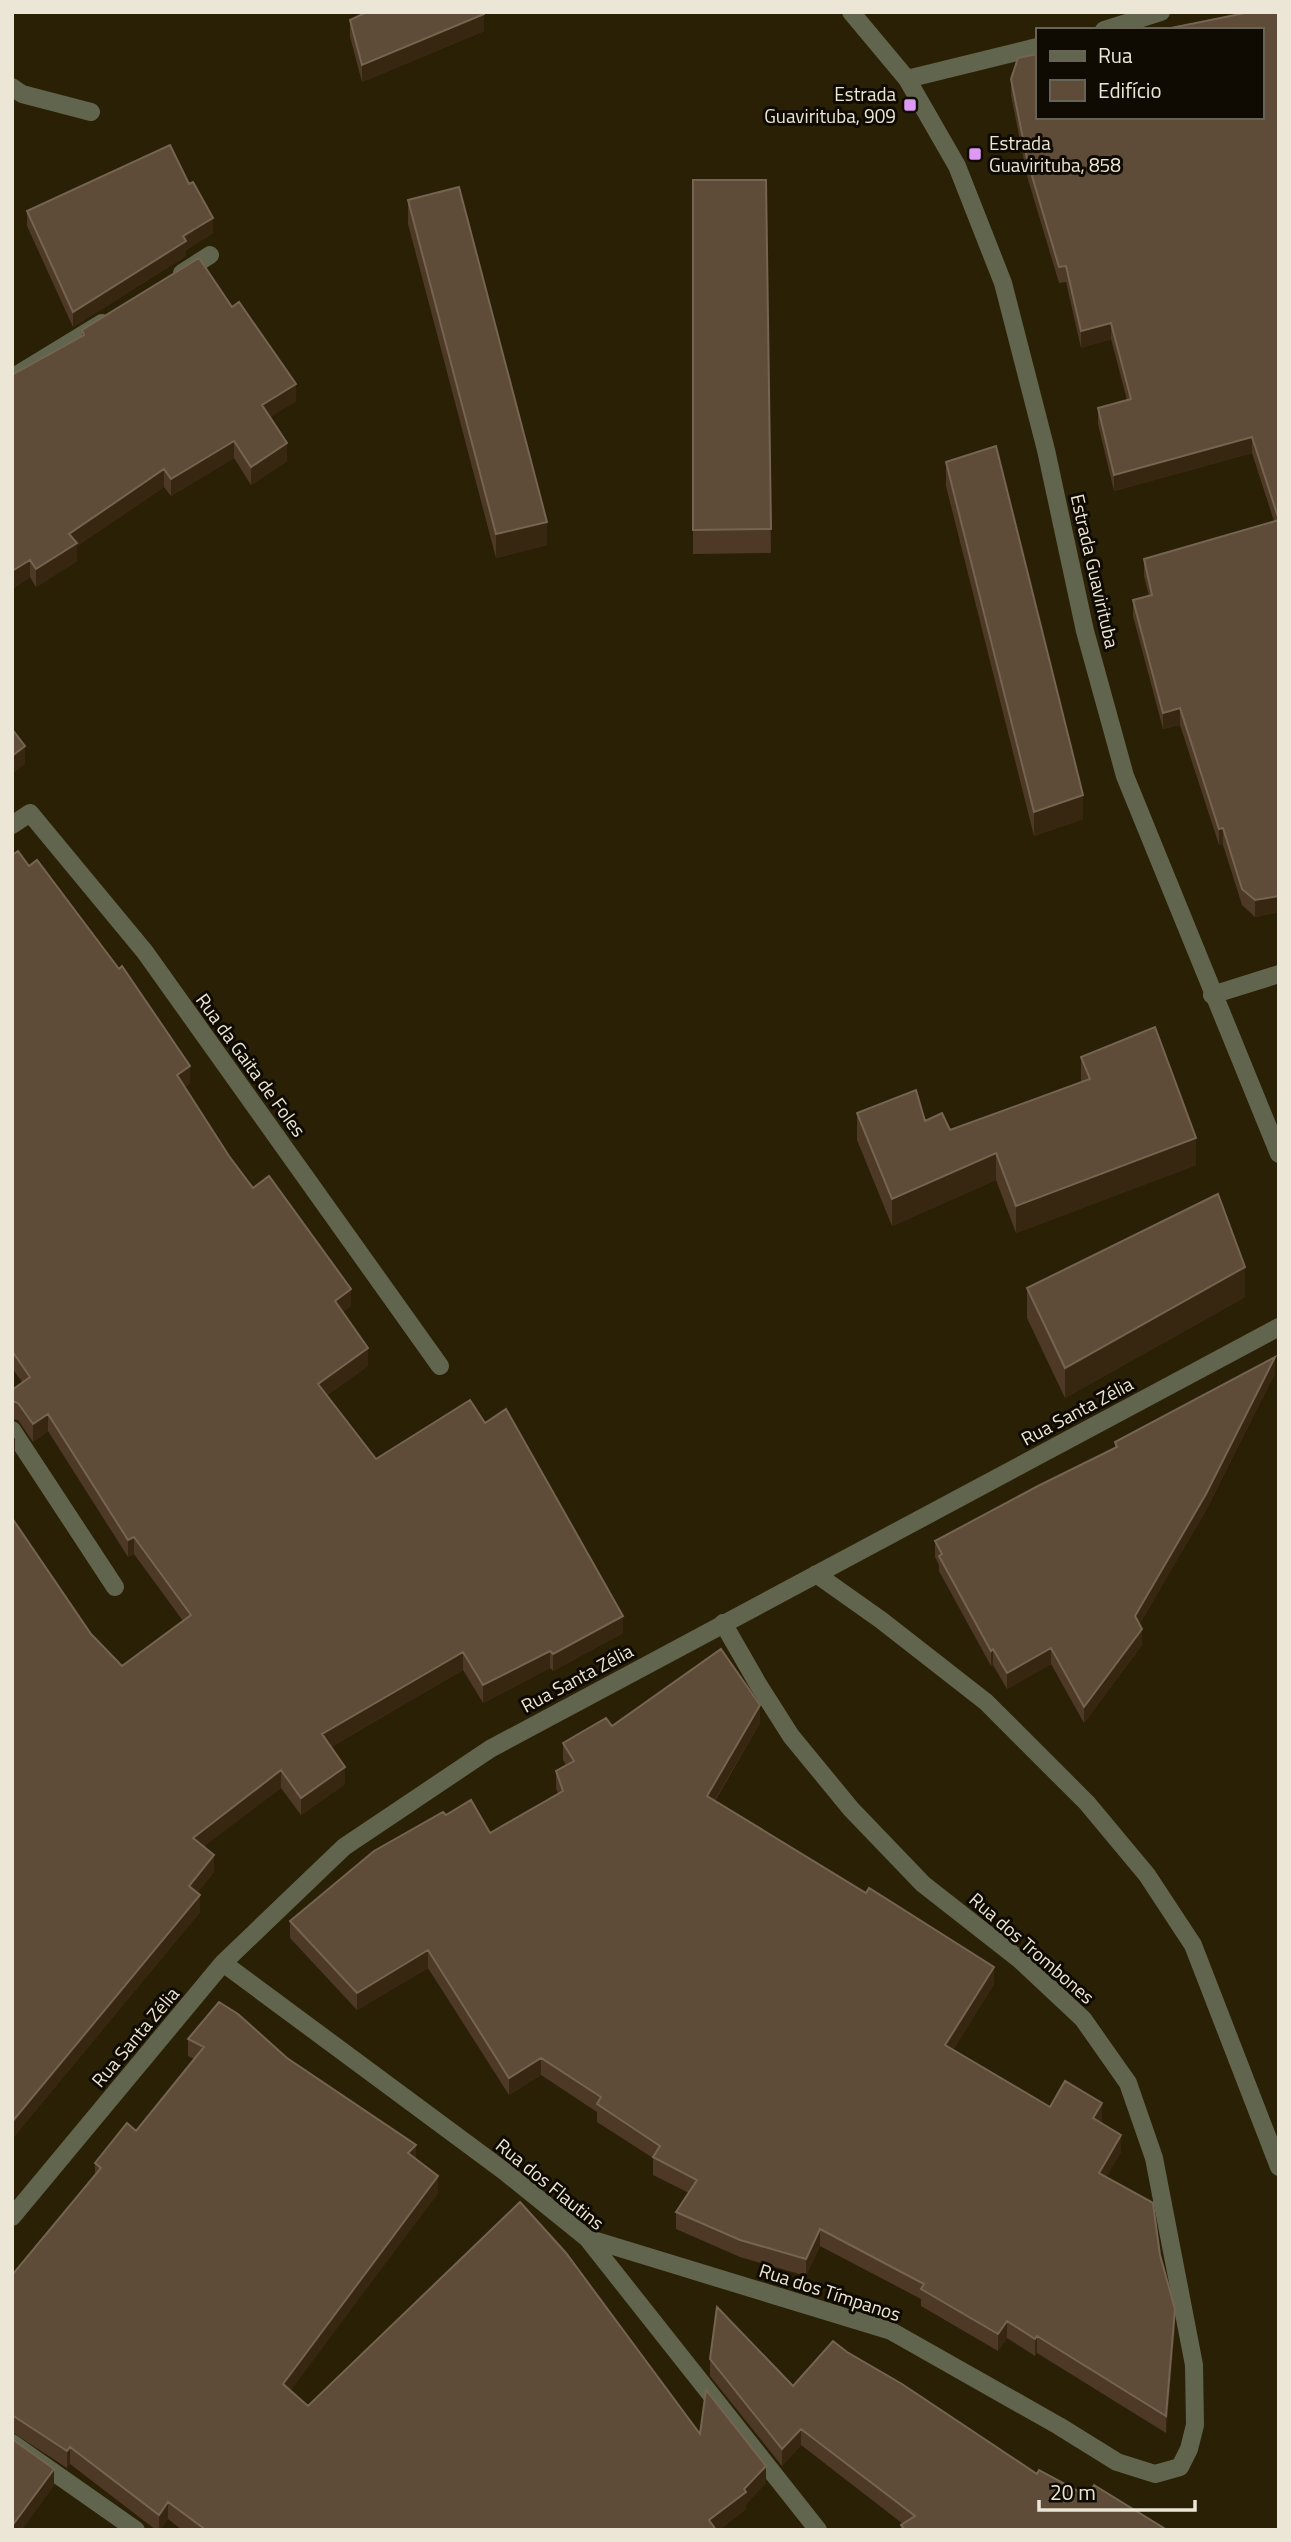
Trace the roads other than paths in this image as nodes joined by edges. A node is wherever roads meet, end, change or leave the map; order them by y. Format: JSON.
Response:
{"nodes":[{"id":1,"x":851,"y":12,"type":"edge"},
{"id":2,"x":1161,"y":12,"type":"edge"},
{"id":3,"x":1110,"y":28,"type":"edge"},
{"id":4,"x":1036,"y":47,"type":"edge"},
{"id":5,"x":907,"y":79,"type":"junction"},
{"id":6,"x":12,"y":87,"type":"edge"},
{"id":7,"x":91,"y":112,"type":"dead end"},
{"id":8,"x":210,"y":255,"type":"dead end"},
{"id":9,"x":163,"y":284,"type":"edge"},
{"id":10,"x":117,"y":314,"type":"edge"},
{"id":11,"x":12,"y":377,"type":"edge"},
{"id":12,"x":12,"y":825,"type":"edge"},
{"id":13,"x":1279,"y":974,"type":"edge"},
{"id":14,"x":1212,"y":995,"type":"junction"},
{"id":15,"x":1279,"y":1154,"type":"edge"},
{"id":16,"x":1279,"y":1327,"type":"edge"},
{"id":17,"x":440,"y":1366,"type":"dead end"},
{"id":18,"x":12,"y":1430,"type":"edge"},
{"id":19,"x":816,"y":1574,"type":"junction"},
{"id":20,"x":115,"y":1587,"type":"dead end"},
{"id":21,"x":723,"y":1623,"type":"junction"},
{"id":22,"x":223,"y":1963,"type":"junction"},
{"id":23,"x":1279,"y":2167,"type":"edge"},
{"id":24,"x":12,"y":2217,"type":"edge"},
{"id":25,"x":587,"y":2238,"type":"junction"},
{"id":26,"x":12,"y":2443,"type":"edge"},
{"id":27,"x":1117,"y":2462,"type":"joint"},
{"id":28,"x":136,"y":2530,"type":"edge"},
{"id":29,"x":818,"y":2530,"type":"edge"}],
"edges":[{"from":1,"to":5,"type":"street","name":"Estrada Guavirituba"},
{"from":2,"to":3,"type":"street"},
{"from":4,"to":5,"type":"street"},
{"from":5,"to":14,"type":"street","name":"Estrada Guavirituba"},
{"from":6,"to":7,"type":"street"},
{"from":8,"to":9,"type":"street"},
{"from":10,"to":11,"type":"street"},
{"from":12,"to":17,"type":"street","name":"Rua da Gaita de Foles"},
{"from":13,"to":14,"type":"street"},
{"from":14,"to":15,"type":"street","name":"Estrada Guavirituba"},
{"from":16,"to":19,"type":"street","name":"Rua Santa Zélia"},
{"from":18,"to":20,"type":"street"},
{"from":19,"to":21,"type":"street","name":"Rua Santa Zélia"},
{"from":19,"to":23,"type":"street"},
{"from":21,"to":22,"type":"street","name":"Rua Santa Zélia"},
{"from":21,"to":27,"type":"street","name":"Rua dos Trombones"},
{"from":22,"to":24,"type":"street","name":"Rua Santa Zélia"},
{"from":22,"to":25,"type":"street","name":"Rua dos Flautins"},
{"from":25,"to":27,"type":"street","name":"Rua dos Tímpanos"},
{"from":25,"to":29,"type":"street","name":"Rua dos Flautins"},
{"from":26,"to":28,"type":"street"}]}
